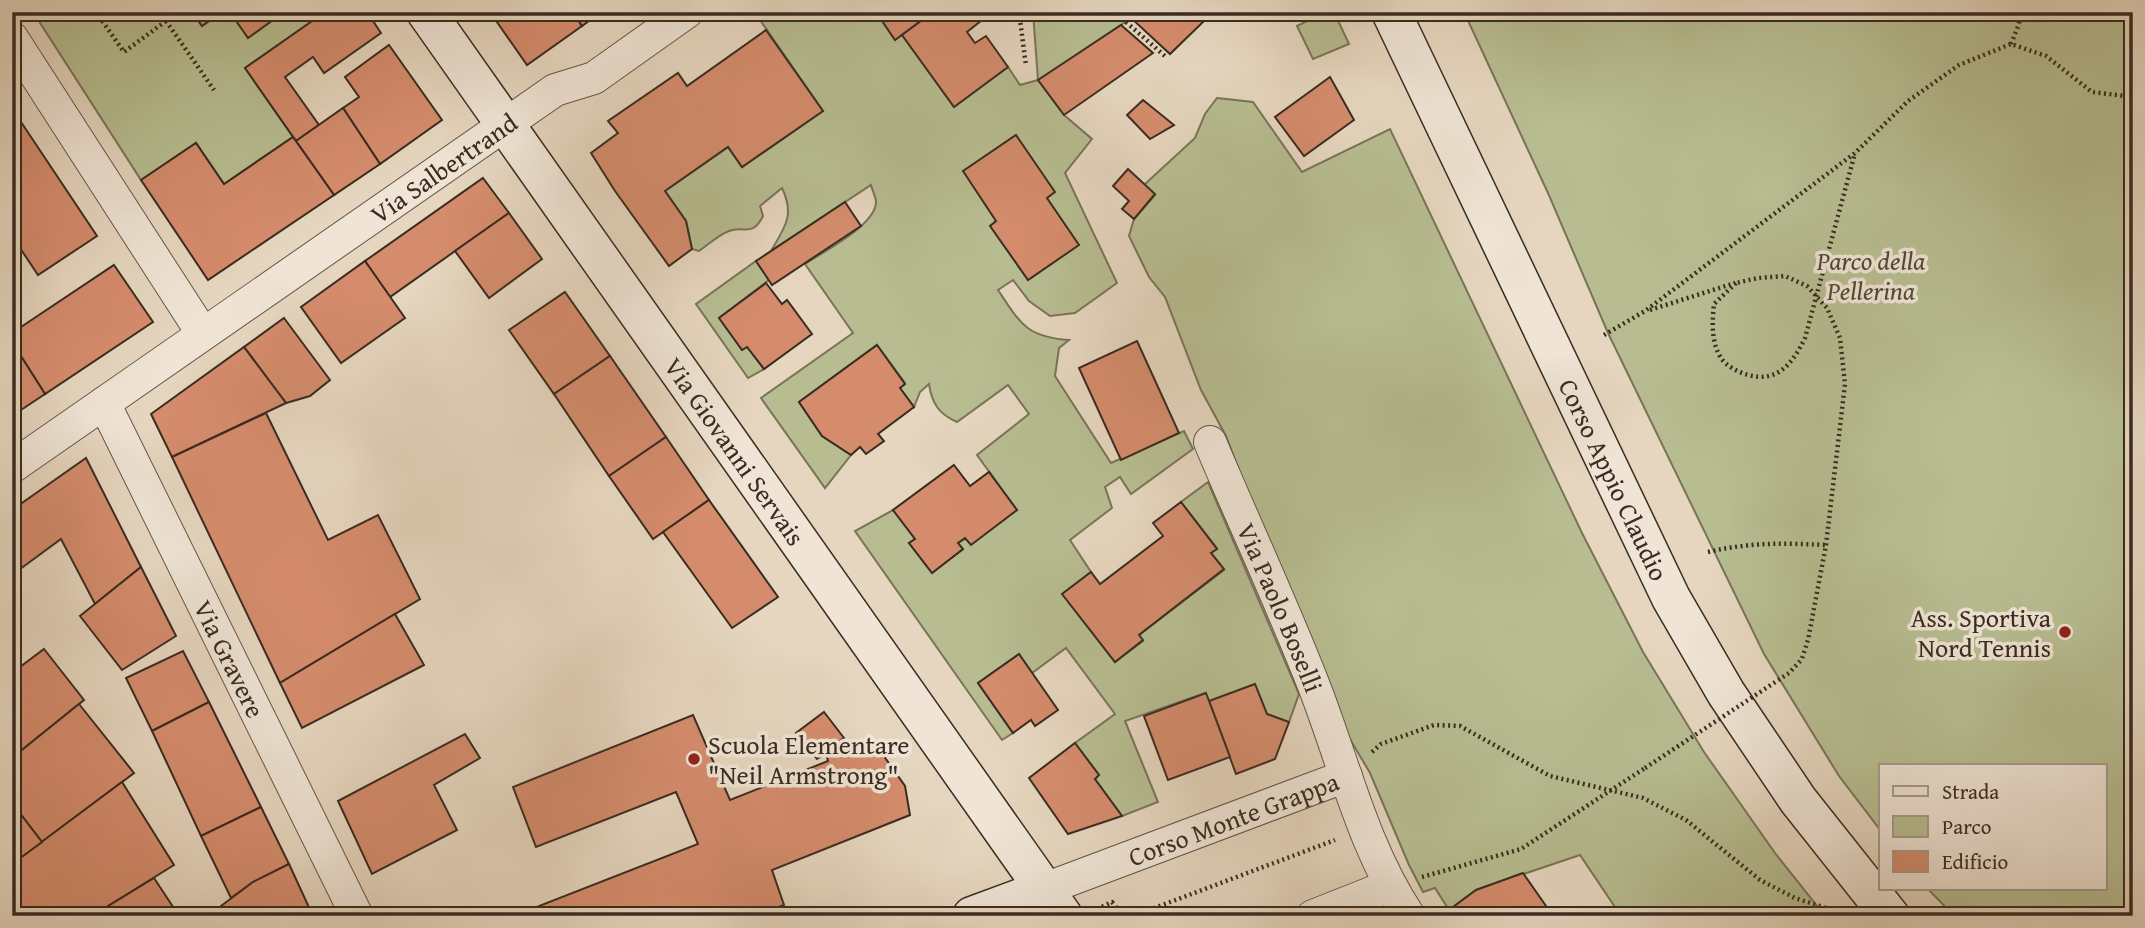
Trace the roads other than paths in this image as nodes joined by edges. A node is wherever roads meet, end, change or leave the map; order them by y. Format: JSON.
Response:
{"nodes":[{"id":1,"x":426,"y":12,"type":"edge"},
{"id":2,"x":687,"y":12,"type":"edge"},
{"id":3,"x":1391,"y":12,"type":"edge"},
{"id":4,"x":12,"y":37,"type":"edge"},
{"id":5,"x":506,"y":126,"type":"junction"},
{"id":6,"x":203,"y":334,"type":"junction"},
{"id":7,"x":104,"y":403,"type":"junction"},
{"id":8,"x":1210,"y":442,"type":"dead end"},
{"id":9,"x":12,"y":467,"type":"edge"},
{"id":10,"x":1346,"y":776,"type":"junction"},
{"id":11,"x":1389,"y":886,"type":"junction"},
{"id":12,"x":1067,"y":905,"type":"edge"},
{"id":13,"x":357,"y":916,"type":"edge"},
{"id":14,"x":972,"y":916,"type":"edge"},
{"id":15,"x":1313,"y":916,"type":"edge"},
{"id":16,"x":1409,"y":916,"type":"edge"},
{"id":17,"x":1890,"y":916,"type":"edge"}],
"edges":[{"from":1,"to":5,"type":"street","name":"Via Giovanni Servais"},
{"from":2,"to":5,"type":"street","name":"Via Salbertrand"},
{"from":3,"to":17,"type":"street","name":"Corso Appio Claudio"},
{"from":4,"to":6,"type":"street"},
{"from":5,"to":6,"type":"street","name":"Via Salbertrand"},
{"from":5,"to":12,"type":"street","name":"Via Giovanni Servais"},
{"from":6,"to":7,"type":"street","name":"Via Salbertrand"},
{"from":7,"to":9,"type":"street","name":"Via Salbertrand"},
{"from":7,"to":13,"type":"street","name":"Via Gravere"},
{"from":8,"to":10,"type":"street","name":"Via Paolo Boselli"},
{"from":10,"to":11,"type":"street","name":"Corso Monte Grappa"},
{"from":10,"to":12,"type":"street","name":"Corso Monte Grappa"},
{"from":11,"to":15,"type":"street"},
{"from":11,"to":16,"type":"street","name":"Corso Monte Grappa"},
{"from":12,"to":14,"type":"street","name":"Corso Monte Grappa"}]}
